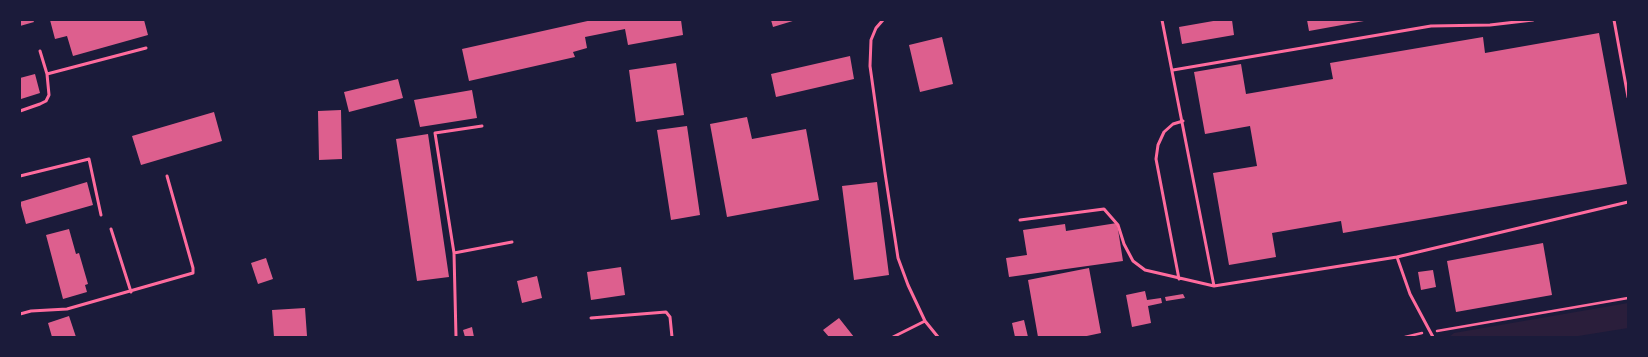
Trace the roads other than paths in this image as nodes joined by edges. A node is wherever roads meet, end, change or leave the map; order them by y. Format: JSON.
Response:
{"nodes":[{"id":1,"x":883,"y":20,"type":"edge"},
{"id":2,"x":1162,"y":20,"type":"edge"},
{"id":3,"x":1532,"y":20,"type":"edge"},
{"id":4,"x":1614,"y":20,"type":"edge"},
{"id":5,"x":146,"y":48,"type":"dead end"},
{"id":6,"x":40,"y":51,"type":"dead end"},
{"id":7,"x":1173,"y":70,"type":"junction"},
{"id":8,"x":47,"y":74,"type":"junction"},
{"id":9,"x":1628,"y":97,"type":"edge"},
{"id":10,"x":20,"y":110,"type":"edge"},
{"id":11,"x":1183,"y":121,"type":"junction"},
{"id":12,"x":482,"y":126,"type":"dead end"},
{"id":13,"x":20,"y":176,"type":"edge"},
{"id":14,"x":167,"y":176,"type":"dead end"},
{"id":15,"x":1628,"y":202,"type":"edge"},
{"id":16,"x":101,"y":215,"type":"dead end"},
{"id":17,"x":1020,"y":220,"type":"dead end"},
{"id":18,"x":111,"y":230,"type":"dead end"},
{"id":19,"x":512,"y":242,"type":"dead end"},
{"id":20,"x":454,"y":253,"type":"junction"},
{"id":21,"x":1397,"y":256,"type":"junction"},
{"id":22,"x":1179,"y":279,"type":"junction"},
{"id":23,"x":1214,"y":286,"type":"junction"},
{"id":24,"x":132,"y":292,"type":"junction"},
{"id":25,"x":20,"y":314,"type":"edge"},
{"id":26,"x":591,"y":318,"type":"dead end"},
{"id":27,"x":925,"y":321,"type":"junction"},
{"id":28,"x":1429,"y":332,"type":"junction"},
{"id":29,"x":456,"y":337,"type":"edge"},
{"id":30,"x":672,"y":337,"type":"edge"},
{"id":31,"x":893,"y":337,"type":"edge"},
{"id":32,"x":938,"y":337,"type":"edge"},
{"id":33,"x":1428,"y":337,"type":"edge"},
{"id":34,"x":1433,"y":337,"type":"edge"}],
"edges":[{"from":1,"to":27,"type":"lane"},
{"from":2,"to":7,"type":"lane"},
{"from":3,"to":7,"type":"lane"},
{"from":4,"to":9,"type":"lane"},
{"from":5,"to":8,"type":"lane"},
{"from":6,"to":8,"type":"lane"},
{"from":7,"to":11,"type":"lane"},
{"from":8,"to":10,"type":"lane"},
{"from":11,"to":22,"type":"lane"},
{"from":11,"to":23,"type":"lane"},
{"from":12,"to":20,"type":"lane"},
{"from":13,"to":16,"type":"lane"},
{"from":14,"to":24,"type":"lane"},
{"from":15,"to":21,"type":"lane"},
{"from":17,"to":22,"type":"lane"},
{"from":18,"to":24,"type":"lane"},
{"from":19,"to":20,"type":"lane"},
{"from":20,"to":29,"type":"lane"},
{"from":21,"to":23,"type":"lane"},
{"from":21,"to":28,"type":"lane"},
{"from":22,"to":23,"type":"lane"},
{"from":24,"to":25,"type":"lane"},
{"from":26,"to":30,"type":"lane"},
{"from":27,"to":31,"type":"lane"},
{"from":27,"to":32,"type":"lane"},
{"from":28,"to":33,"type":"lane"},
{"from":28,"to":34,"type":"lane"}]}
